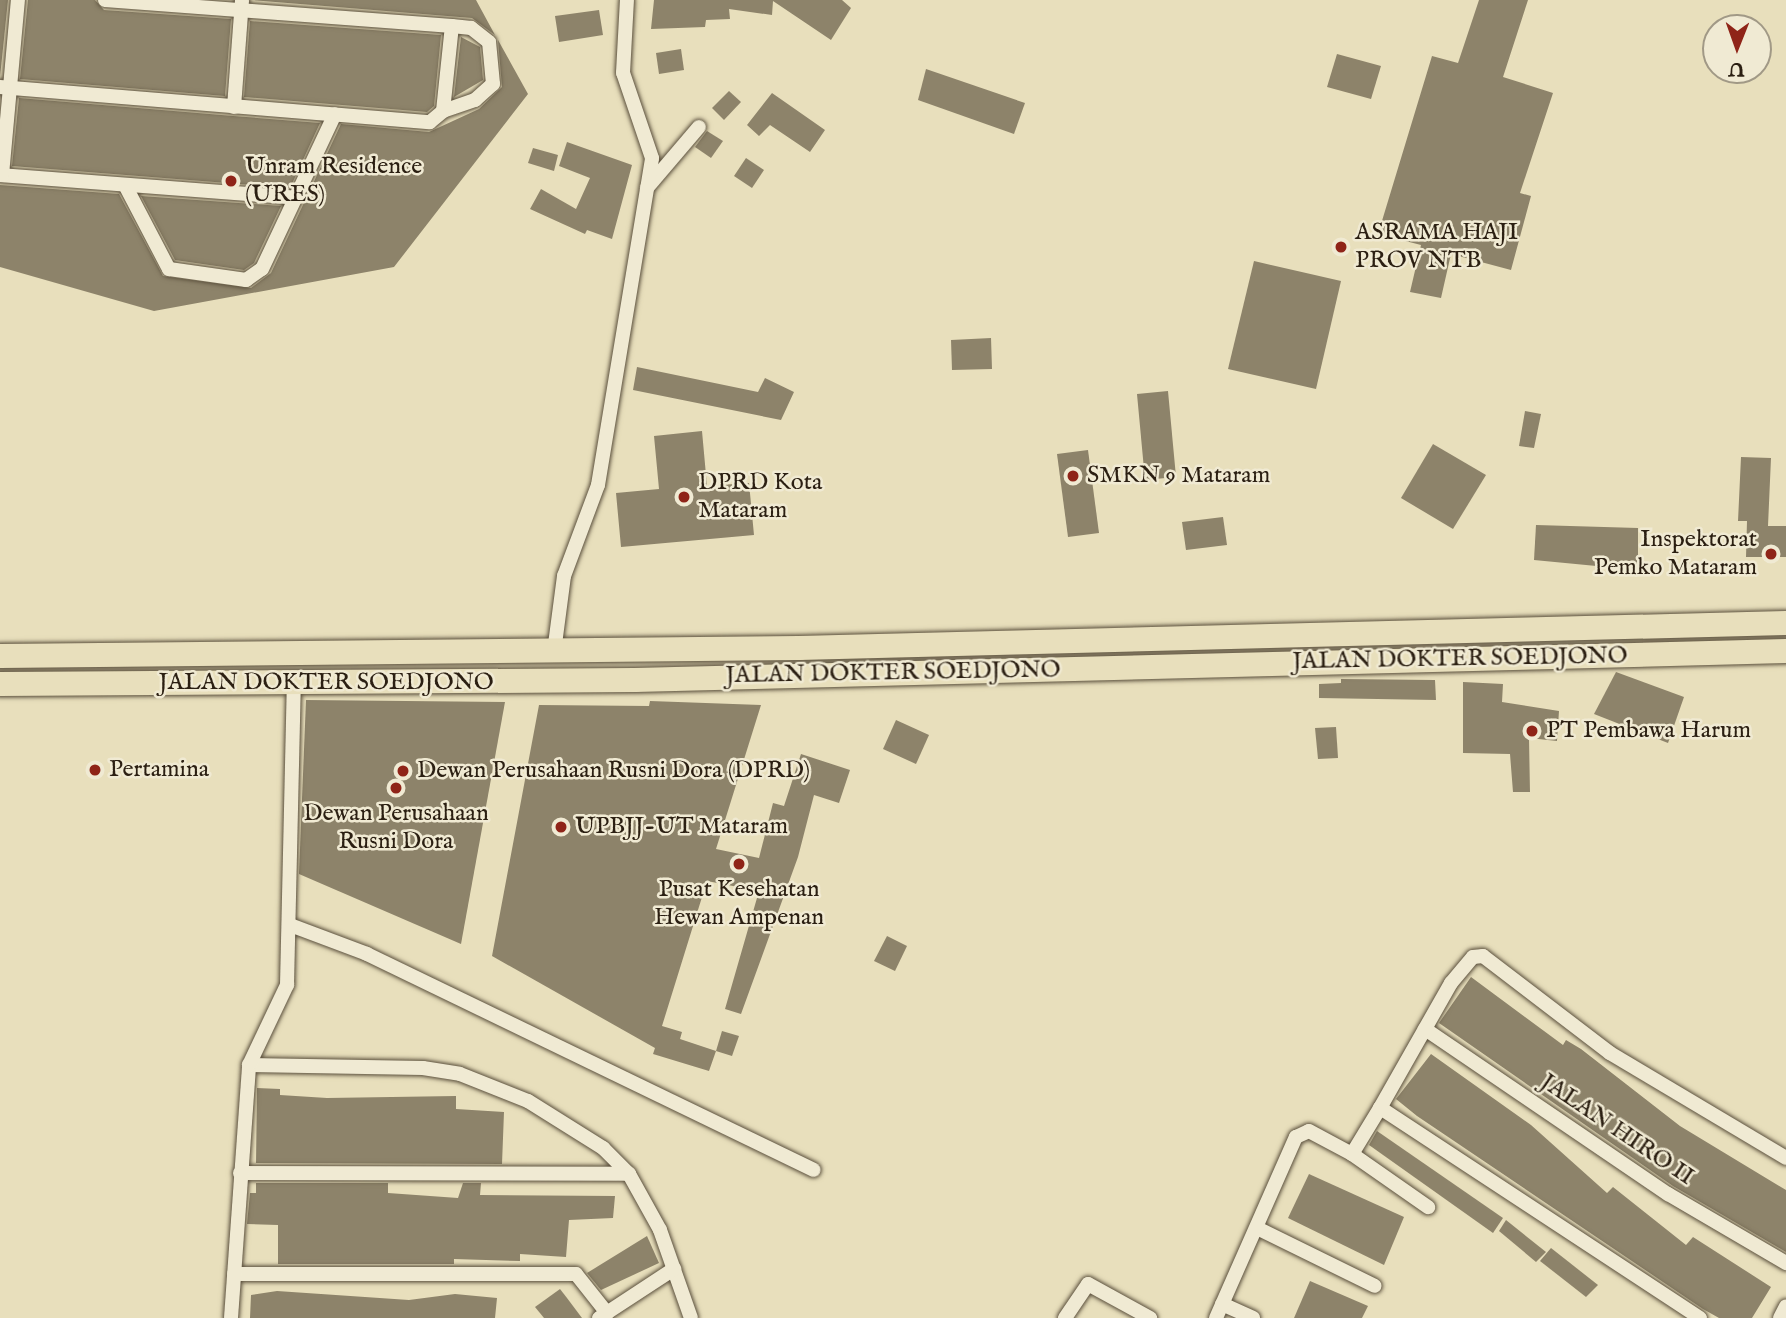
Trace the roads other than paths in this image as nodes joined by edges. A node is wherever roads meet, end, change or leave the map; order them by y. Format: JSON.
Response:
{"nodes":[{"id":1,"x":18,"y":0,"type":"edge"},
{"id":2,"x":105,"y":0,"type":"edge"},
{"id":3,"x":627,"y":0,"type":"edge"},
{"id":4,"x":242,"y":5,"type":"edge"},
{"id":5,"x":452,"y":26,"type":"junction"},
{"id":6,"x":5,"y":88,"type":"edge"},
{"id":7,"x":234,"y":107,"type":"junction"},
{"id":8,"x":443,"y":111,"type":"junction"},
{"id":9,"x":335,"y":114,"type":"junction"},
{"id":10,"x":699,"y":127,"type":"dead end"},
{"id":11,"x":1,"y":175,"type":"edge"},
{"id":12,"x":125,"y":185,"type":"junction"},
{"id":13,"x":647,"y":188,"type":"junction"},
{"id":14,"x":296,"y":198,"type":"junction"},
{"id":15,"x":1786,"y":623,"type":"edge"},
{"id":16,"x":1786,"y":651,"type":"edge"},
{"id":17,"x":554,"y":652,"type":"junction"},
{"id":18,"x":0,"y":656,"type":"edge"},
{"id":19,"x":294,"y":682,"type":"junction"},
{"id":20,"x":0,"y":684,"type":"edge"},
{"id":21,"x":290,"y":925,"type":"junction"},
{"id":22,"x":1425,"y":1029,"type":"junction"},
{"id":23,"x":249,"y":1065,"type":"junction"},
{"id":24,"x":1380,"y":1108,"type":"junction"},
{"id":25,"x":1352,"y":1154,"type":"junction"},
{"id":26,"x":1786,"y":1158,"type":"edge"},
{"id":27,"x":813,"y":1170,"type":"dead end"},
{"id":28,"x":240,"y":1173,"type":"junction"},
{"id":29,"x":629,"y":1174,"type":"junction"},
{"id":30,"x":1428,"y":1207,"type":"dead end"},
{"id":31,"x":1257,"y":1228,"type":"junction"},
{"id":32,"x":1786,"y":1263,"type":"edge"},
{"id":33,"x":674,"y":1269,"type":"junction"},
{"id":34,"x":234,"y":1274,"type":"junction"},
{"id":35,"x":1375,"y":1286,"type":"dead end"},
{"id":36,"x":1222,"y":1304,"type":"junction"},
{"id":37,"x":1786,"y":1306,"type":"edge"},
{"id":38,"x":603,"y":1315,"type":"edge"},
{"id":39,"x":231,"y":1318,"type":"edge"},
{"id":40,"x":691,"y":1318,"type":"edge"},
{"id":41,"x":1065,"y":1318,"type":"edge"},
{"id":42,"x":1150,"y":1318,"type":"edge"},
{"id":43,"x":1216,"y":1318,"type":"edge"},
{"id":44,"x":1254,"y":1318,"type":"edge"},
{"id":45,"x":1700,"y":1318,"type":"edge"},
{"id":46,"x":1780,"y":1318,"type":"edge"}],
"edges":[{"from":1,"to":6,"type":"street"},
{"from":2,"to":4,"type":"street"},
{"from":3,"to":13,"type":"street"},
{"from":4,"to":5,"type":"street"},
{"from":4,"to":7,"type":"street"},
{"from":5,"to":8,"type":"street"},
{"from":5,"to":8,"type":"street"},
{"from":6,"to":7,"type":"street"},
{"from":6,"to":11,"type":"street"},
{"from":7,"to":9,"type":"street"},
{"from":8,"to":9,"type":"street"},
{"from":9,"to":14,"type":"street"},
{"from":10,"to":13,"type":"street"},
{"from":11,"to":12,"type":"street"},
{"from":12,"to":14,"type":"street"},
{"from":12,"to":14,"type":"street"},
{"from":13,"to":17,"type":"street"},
{"from":15,"to":17,"type":"highway","name":"JALAN DOKTER SOEDJONO"},
{"from":16,"to":19,"type":"highway","name":"JALAN DOKTER SOEDJONO"},
{"from":17,"to":18,"type":"highway","name":"JALAN DOKTER SOEDJONO"},
{"from":19,"to":20,"type":"highway","name":"JALAN DOKTER SOEDJONO"},
{"from":19,"to":21,"type":"street"},
{"from":21,"to":23,"type":"street"},
{"from":21,"to":27,"type":"street"},
{"from":22,"to":24,"type":"street"},
{"from":22,"to":26,"type":"street"},
{"from":22,"to":32,"type":"street","name":"JALAN HIRO II"},
{"from":23,"to":28,"type":"street"},
{"from":23,"to":29,"type":"street"},
{"from":24,"to":25,"type":"street"},
{"from":24,"to":45,"type":"street"},
{"from":25,"to":30,"type":"street"},
{"from":25,"to":31,"type":"street"},
{"from":28,"to":29,"type":"street"},
{"from":28,"to":34,"type":"street"},
{"from":29,"to":33,"type":"street"},
{"from":31,"to":35,"type":"street"},
{"from":31,"to":36,"type":"street"},
{"from":33,"to":38,"type":"street"},
{"from":33,"to":40,"type":"street"},
{"from":34,"to":38,"type":"street"},
{"from":34,"to":39,"type":"street"},
{"from":36,"to":43,"type":"street"},
{"from":36,"to":44,"type":"street"},
{"from":37,"to":46,"type":"street"},
{"from":41,"to":42,"type":"street"}]}
